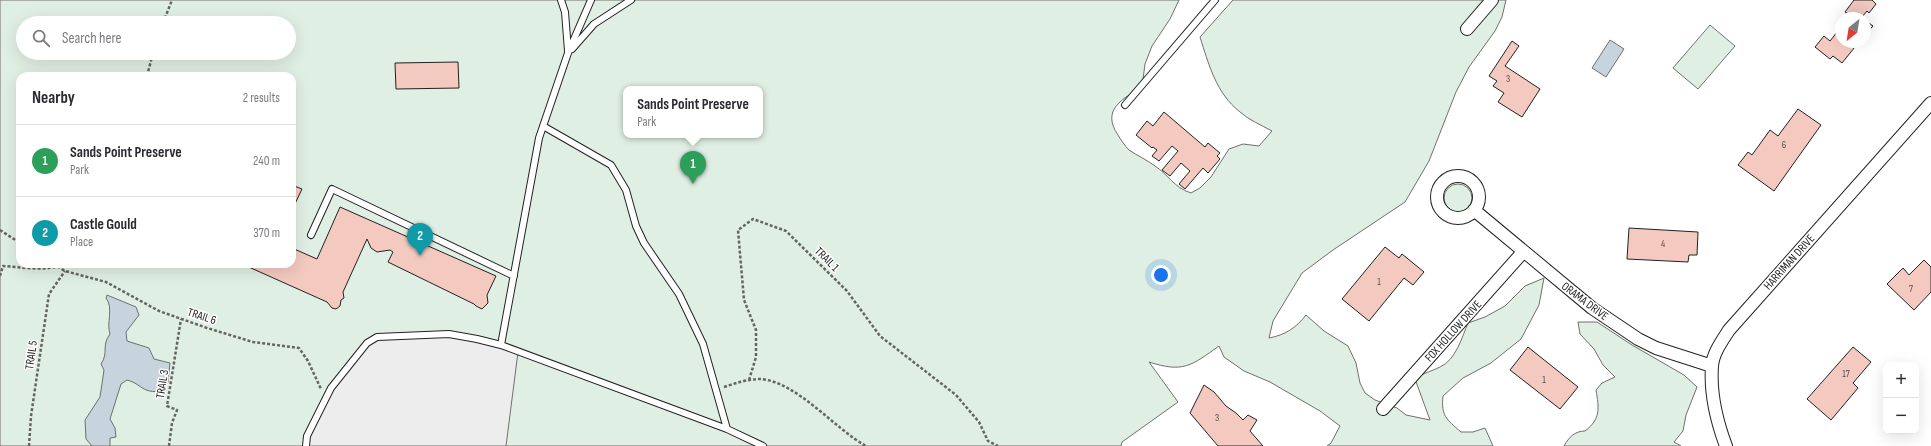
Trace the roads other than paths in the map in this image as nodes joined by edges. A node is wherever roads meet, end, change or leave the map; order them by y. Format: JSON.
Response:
{"nodes":[{"id":1,"x":561,"y":0,"type":"edge"},
{"id":2,"x":591,"y":0,"type":"edge"},
{"id":3,"x":631,"y":0,"type":"edge"},
{"id":4,"x":1215,"y":0,"type":"edge"},
{"id":5,"x":1492,"y":0,"type":"edge"},
{"id":6,"x":1467,"y":29,"type":"dead end"},
{"id":7,"x":568,"y":53,"type":"junction"},
{"id":8,"x":1931,"y":103,"type":"edge"},
{"id":9,"x":1125,"y":105,"type":"dead end"},
{"id":10,"x":543,"y":126,"type":"junction"},
{"id":11,"x":1474,"y":210,"type":"dead end"},
{"id":12,"x":311,"y":235,"type":"dead end"},
{"id":13,"x":1523,"y":252,"type":"junction"},
{"id":14,"x":514,"y":276,"type":"junction"},
{"id":15,"x":501,"y":345,"type":"junction"},
{"id":16,"x":1712,"y":366,"type":"junction"},
{"id":17,"x":1383,"y":409,"type":"dead end"},
{"id":18,"x":727,"y":429,"type":"junction"},
{"id":19,"x":306,"y":446,"type":"edge"},
{"id":20,"x":763,"y":446,"type":"edge"},
{"id":21,"x":1726,"y":446,"type":"edge"}],
"edges":[{"from":1,"to":7,"type":"lane"},
{"from":2,"to":7,"type":"lane"},
{"from":3,"to":7,"type":"lane"},
{"from":4,"to":9,"type":"lane"},
{"from":5,"to":6,"type":"street"},
{"from":7,"to":10,"type":"lane"},
{"from":8,"to":16,"type":"street","name":"HARRIMAN DRIVE"},
{"from":10,"to":14,"type":"lane"},
{"from":10,"to":18,"type":"lane"},
{"from":11,"to":13,"type":"street","name":"ORAMA DRIVE"},
{"from":12,"to":14,"type":"lane"},
{"from":13,"to":16,"type":"street","name":"ORAMA DRIVE"},
{"from":13,"to":17,"type":"street","name":"FOX HOLLOW DRIVE"},
{"from":14,"to":15,"type":"lane"},
{"from":15,"to":18,"type":"lane"},
{"from":15,"to":19,"type":"lane"},
{"from":16,"to":21,"type":"street","name":"HARRIMAN DRIVE"},
{"from":18,"to":20,"type":"lane"}]}
